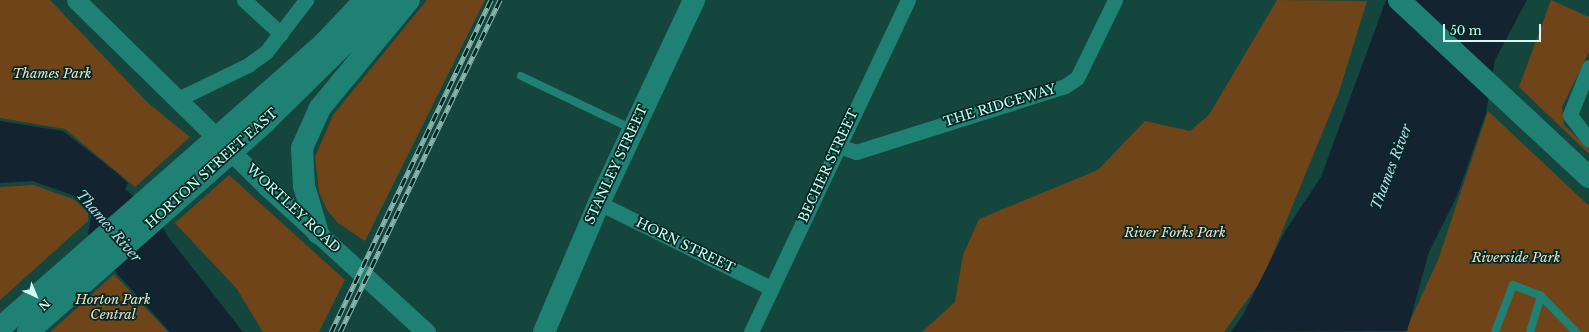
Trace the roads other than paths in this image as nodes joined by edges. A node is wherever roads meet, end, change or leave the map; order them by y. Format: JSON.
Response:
{"nodes":[{"id":1,"x":76,"y":0,"type":"edge"},
{"id":2,"x":244,"y":0,"type":"edge"},
{"id":3,"x":306,"y":0,"type":"edge"},
{"id":4,"x":365,"y":0,"type":"edge"},
{"id":5,"x":390,"y":0,"type":"edge"},
{"id":6,"x":409,"y":0,"type":"edge"},
{"id":7,"x":694,"y":0,"type":"edge"},
{"id":8,"x":908,"y":0,"type":"edge"},
{"id":9,"x":1115,"y":0,"type":"edge"},
{"id":10,"x":1399,"y":0,"type":"edge"},
{"id":11,"x":280,"y":34,"type":"junction"},
{"id":12,"x":1589,"y":67,"type":"edge"},
{"id":13,"x":521,"y":76,"type":"dead end"},
{"id":14,"x":178,"y":99,"type":"junction"},
{"id":15,"x":633,"y":130,"type":"junction"},
{"id":16,"x":1589,"y":140,"type":"edge"},
{"id":17,"x":838,"y":146,"type":"junction"},
{"id":18,"x":1589,"y":177,"type":"edge"},
{"id":19,"x":173,"y":189,"type":"junction"},
{"id":20,"x":599,"y":203,"type":"junction"},
{"id":21,"x":318,"y":233,"type":"junction"},
{"id":22,"x":771,"y":288,"type":"junction"},
{"id":23,"x":1541,"y":296,"type":"junction"},
{"id":24,"x":0,"y":328,"type":"edge"},
{"id":25,"x":28,"y":332,"type":"edge"},
{"id":26,"x":426,"y":332,"type":"edge"},
{"id":27,"x":544,"y":332,"type":"edge"},
{"id":28,"x":751,"y":332,"type":"edge"},
{"id":29,"x":1495,"y":332,"type":"edge"},
{"id":30,"x":1530,"y":332,"type":"edge"},
{"id":31,"x":1576,"y":332,"type":"edge"}],
"edges":[{"from":1,"to":14,"type":"street","name":"WORTLEY ROAD"},
{"from":2,"to":11,"type":"street"},
{"from":3,"to":11,"type":"street"},
{"from":4,"to":19,"type":"main road","name":"HORTON STREET EAST"},
{"from":5,"to":19,"type":"main road","name":"HORTON STREET EAST"},
{"from":6,"to":21,"type":"main road"},
{"from":7,"to":15,"type":"main road","name":"STANLEY STREET"},
{"from":8,"to":17,"type":"street","name":"BECHER STREET"},
{"from":9,"to":17,"type":"street","name":"THE RIDGEWAY"},
{"from":10,"to":18,"type":"main road"},
{"from":11,"to":14,"type":"street"},
{"from":12,"to":16,"type":"street"},
{"from":13,"to":15,"type":"lane"},
{"from":14,"to":21,"type":"street","name":"WORTLEY ROAD"},
{"from":15,"to":20,"type":"main road","name":"STANLEY STREET"},
{"from":17,"to":22,"type":"street","name":"BECHER STREET"},
{"from":19,"to":24,"type":"main road","name":"HORTON STREET EAST"},
{"from":19,"to":25,"type":"main road","name":"HORTON STREET EAST"},
{"from":20,"to":22,"type":"street","name":"HORN STREET"},
{"from":20,"to":27,"type":"main road","name":"STANLEY STREET"},
{"from":21,"to":26,"type":"street","name":"WORTLEY ROAD"},
{"from":22,"to":28,"type":"street","name":"BECHER STREET"},
{"from":23,"to":29,"type":"lane"},
{"from":23,"to":30,"type":"lane"},
{"from":23,"to":31,"type":"lane"}]}
